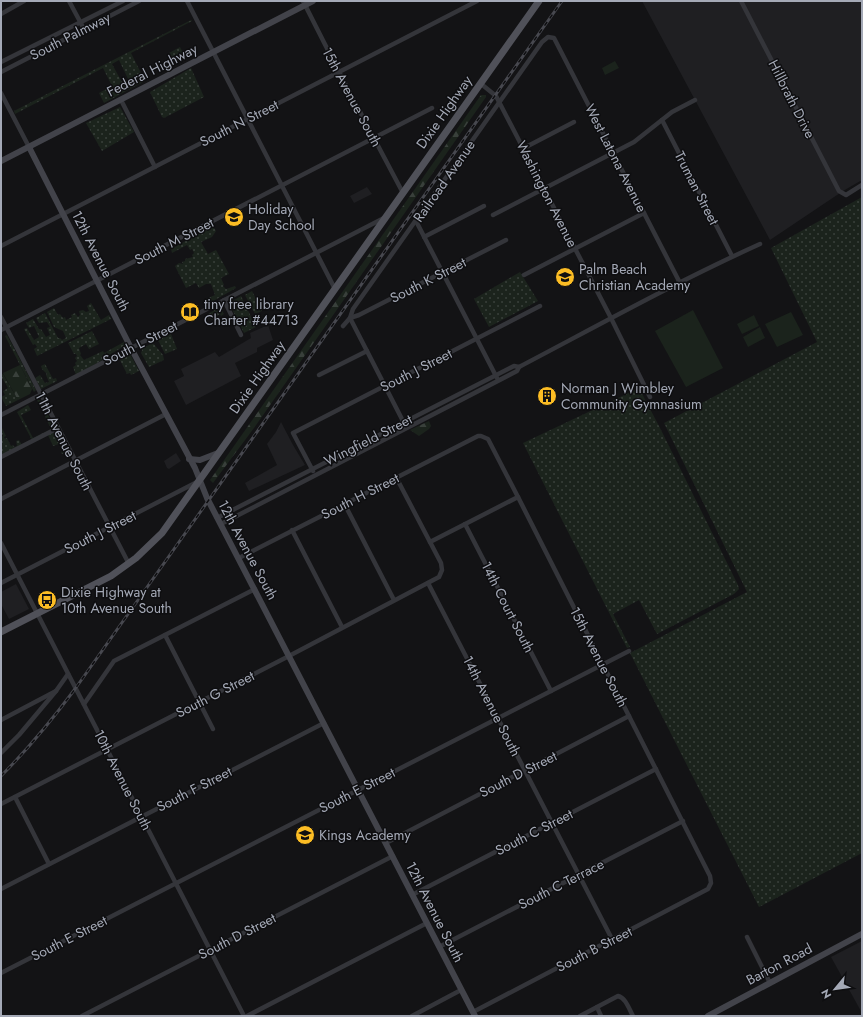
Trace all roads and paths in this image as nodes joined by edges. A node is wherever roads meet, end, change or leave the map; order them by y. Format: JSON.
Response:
{"nodes":[{"id":1,"x":24,"y":1,"type":"edge"},
{"id":2,"x":69,"y":1,"type":"edge"},
{"id":3,"x":123,"y":1,"type":"edge"},
{"id":4,"x":139,"y":1,"type":"edge"},
{"id":5,"x":187,"y":1,"type":"edge"},
{"id":6,"x":313,"y":1,"type":"edge"},
{"id":7,"x":478,"y":1,"type":"edge"},
{"id":8,"x":539,"y":1,"type":"edge"},
{"id":9,"x":741,"y":1,"type":"edge"},
{"id":10,"x":304,"y":3,"type":"edge"},
{"id":11,"x":1,"y":14,"type":"edge"},
{"id":12,"x":80,"y":23,"type":"junction"},
{"id":13,"x":84,"y":29,"type":"junction"},
{"id":14,"x":548,"y":37,"type":"joint"},
{"id":15,"x":213,"y":53,"type":"junction"},
{"id":16,"x":1,"y":62,"type":"edge"},
{"id":17,"x":1,"y":72,"type":"edge"},
{"id":18,"x":339,"y":72,"type":"junction"},
{"id":19,"x":480,"y":83,"type":"junction"},
{"id":20,"x":1,"y":93,"type":"edge"},
{"id":21,"x":121,"y":100,"type":"junction"},
{"id":22,"x":695,"y":100,"type":"dead end"},
{"id":23,"x":500,"y":102,"type":"junction"},
{"id":24,"x":432,"y":108,"type":"dead end"},
{"id":25,"x":247,"y":119,"type":"junction"},
{"id":26,"x":662,"y":120,"type":"junction"},
{"id":27,"x":574,"y":122,"type":"dead end"},
{"id":28,"x":374,"y":138,"type":"junction"},
{"id":29,"x":29,"y":147,"type":"junction"},
{"id":30,"x":524,"y":148,"type":"junction"},
{"id":31,"x":613,"y":153,"type":"junction"},
{"id":32,"x":1,"y":161,"type":"edge"},
{"id":33,"x":155,"y":166,"type":"junction"},
{"id":34,"x":862,"y":185,"type":"edge"},
{"id":35,"x":281,"y":186,"type":"junction"},
{"id":36,"x":544,"y":188,"type":"junction"},
{"id":37,"x":403,"y":193,"type":"junction"},
{"id":38,"x":484,"y":206,"type":"dead end"},
{"id":39,"x":644,"y":213,"type":"junction"},
{"id":40,"x":63,"y":214,"type":"junction"},
{"id":41,"x":492,"y":215,"type":"dead end"},
{"id":42,"x":386,"y":217,"type":"junction"},
{"id":43,"x":416,"y":221,"type":"junction"},
{"id":44,"x":424,"y":237,"type":"junction"},
{"id":45,"x":506,"y":240,"type":"dead end"},
{"id":46,"x":760,"y":244,"type":"dead end"},
{"id":47,"x":1,"y":246,"type":"edge"},
{"id":48,"x":575,"y":249,"type":"junction"},
{"id":49,"x":316,"y":253,"type":"junction"},
{"id":50,"x":732,"y":256,"type":"junction"},
{"id":51,"x":442,"y":272,"type":"junction"},
{"id":52,"x":524,"y":275,"type":"dead end"},
{"id":53,"x":97,"y":281,"type":"junction"},
{"id":54,"x":680,"y":283,"type":"junction"},
{"id":55,"x":335,"y":289,"type":"junction"},
{"id":56,"x":224,"y":300,"type":"junction"},
{"id":57,"x":540,"y":306,"type":"dead end"},
{"id":58,"x":1,"y":317,"type":"edge"},
{"id":59,"x":350,"y":318,"type":"junction"},
{"id":60,"x":612,"y":318,"type":"junction"},
{"id":61,"x":343,"y":326,"type":"dead end"},
{"id":62,"x":6,"y":328,"type":"junction"},
{"id":63,"x":1,"y":330,"type":"edge"},
{"id":64,"x":241,"y":335,"type":"dead end"},
{"id":65,"x":477,"y":339,"type":"junction"},
{"id":66,"x":131,"y":348,"type":"junction"},
{"id":67,"x":367,"y":351,"type":"junction"},
{"id":68,"x":519,"y":367,"type":"junction"},
{"id":69,"x":319,"y":375,"type":"dead end"},
{"id":70,"x":496,"y":375,"type":"junction"},
{"id":71,"x":499,"y":381,"type":"junction"},
{"id":72,"x":385,"y":386,"type":"junction"},
{"id":73,"x":40,"y":394,"type":"junction"},
{"id":74,"x":650,"y":397,"type":"dead end"},
{"id":75,"x":1,"y":414,"type":"edge"},
{"id":76,"x":166,"y":414,"type":"junction"},
{"id":77,"x":404,"y":422,"type":"junction"},
{"id":78,"x":407,"y":428,"type":"junction"},
{"id":79,"x":54,"y":430,"type":"dead end"},
{"id":80,"x":481,"y":436,"type":"joint"},
{"id":81,"x":219,"y":453,"type":"junction"},
{"id":82,"x":1,"y":457,"type":"edge"},
{"id":83,"x":335,"y":457,"type":"junction"},
{"id":84,"x":189,"y":458,"type":"junction"},
{"id":85,"x":75,"y":461,"type":"junction"},
{"id":86,"x":338,"y":463,"type":"junction"},
{"id":87,"x":312,"y":469,"type":"junction"},
{"id":88,"x":315,"y":476,"type":"junction"},
{"id":89,"x":396,"y":477,"type":"junction"},
{"id":90,"x":200,"y":481,"type":"junction"},
{"id":91,"x":518,"y":497,"type":"junction"},
{"id":92,"x":1,"y":499,"type":"edge"},
{"id":93,"x":344,"y":504,"type":"junction"},
{"id":94,"x":217,"y":518,"type":"junction"},
{"id":95,"x":221,"y":524,"type":"junction"},
{"id":96,"x":466,"y":524,"type":"junction"},
{"id":97,"x":109,"y":527,"type":"junction"},
{"id":98,"x":292,"y":530,"type":"junction"},
{"id":99,"x":430,"y":542,"type":"junction"},
{"id":100,"x":1,"y":543,"type":"edge"},
{"id":101,"x":239,"y":558,"type":"junction"},
{"id":102,"x":129,"y":564,"type":"junction"},
{"id":103,"x":17,"y":575,"type":"junction"},
{"id":104,"x":1,"y":583,"type":"edge"},
{"id":105,"x":428,"y":583,"type":"junction"},
{"id":106,"x":255,"y":589,"type":"junction"},
{"id":107,"x":394,"y":600,"type":"junction"},
{"id":108,"x":37,"y":614,"type":"junction"},
{"id":109,"x":342,"y":627,"type":"junction"},
{"id":110,"x":1,"y":632,"type":"edge"},
{"id":111,"x":165,"y":636,"type":"junction"},
{"id":112,"x":628,"y":651,"type":"dead end"},
{"id":113,"x":289,"y":656,"type":"junction"},
{"id":114,"x":603,"y":664,"type":"junction"},
{"id":115,"x":68,"y":674,"type":"junction"},
{"id":116,"x":56,"y":691,"type":"junction"},
{"id":117,"x":551,"y":691,"type":"junction"},
{"id":118,"x":199,"y":702,"type":"junction"},
{"id":119,"x":84,"y":704,"type":"junction"},
{"id":120,"x":629,"y":716,"type":"junction"},
{"id":121,"x":498,"y":718,"type":"junction"},
{"id":122,"x":1,"y":720,"type":"edge"},
{"id":123,"x":324,"y":723,"type":"junction"},
{"id":124,"x":213,"y":729,"type":"dead end"},
{"id":125,"x":107,"y":750,"type":"junction"},
{"id":126,"x":1,"y":754,"type":"edge"},
{"id":127,"x":656,"y":769,"type":"junction"},
{"id":128,"x":525,"y":770,"type":"junction"},
{"id":129,"x":358,"y":790,"type":"junction"},
{"id":130,"x":15,"y":797,"type":"junction"},
{"id":131,"x":1,"y":804,"type":"edge"},
{"id":132,"x":141,"y":816,"type":"junction"},
{"id":133,"x":683,"y":821,"type":"junction"},
{"id":134,"x":552,"y":823,"type":"junction"},
{"id":135,"x":386,"y":843,"type":"junction"},
{"id":136,"x":393,"y":856,"type":"junction"},
{"id":137,"x":50,"y":864,"type":"junction"},
{"id":138,"x":579,"y":875,"type":"junction"},
{"id":139,"x":176,"y":883,"type":"junction"},
{"id":140,"x":711,"y":883,"type":"joint"},
{"id":141,"x":1,"y":889,"type":"edge"},
{"id":142,"x":412,"y":895,"type":"junction"},
{"id":143,"x":427,"y":923,"type":"junction"},
{"id":144,"x":862,"y":934,"type":"edge"},
{"id":145,"x":747,"y":937,"type":"dead end"},
{"id":146,"x":612,"y":939,"type":"junction"},
{"id":147,"x":439,"y":947,"type":"junction"},
{"id":148,"x":210,"y":950,"type":"junction"},
{"id":149,"x":1,"y":973,"type":"edge"},
{"id":150,"x":770,"y":983,"type":"junction"},
{"id":151,"x":461,"y":990,"type":"junction"},
{"id":152,"x":596,"y":1007,"type":"junction"},
{"id":153,"x":474,"y":1014,"type":"edge"},
{"id":154,"x":716,"y":1014,"type":"edge"},
{"id":155,"x":82,"y":1016,"type":"edge"},
{"id":156,"x":245,"y":1016,"type":"edge"},
{"id":157,"x":412,"y":1016,"type":"edge"},
{"id":158,"x":580,"y":1016,"type":"edge"},
{"id":159,"x":601,"y":1016,"type":"edge"},
{"id":160,"x":633,"y":1016,"type":"edge"},
{"id":161,"x":708,"y":1016,"type":"edge"}],
"edges":[{"from":1,"to":11,"type":"street"},
{"from":2,"to":12,"type":"street"},
{"from":3,"to":12,"type":"street","name":"South Palmway"},
{"from":4,"to":13,"type":"street","name":"South Palmway"},
{"from":5,"to":15,"type":"street"},
{"from":6,"to":10,"type":"street","name":"Federal Highway"},
{"from":7,"to":18,"type":"street","name":"South N Street"},
{"from":8,"to":19,"type":"main road","name":"Dixie Highway"},
{"from":9,"to":34,"type":"street","name":"Hillbrath Drive"},
{"from":10,"to":15,"type":"street","name":"Federal Highway"},
{"from":10,"to":18,"type":"street","name":"15th Avenue South"},
{"from":12,"to":13,"type":"street"},
{"from":12,"to":16,"type":"street","name":"South Palmway"},
{"from":13,"to":17,"type":"street","name":"South Palmway"},
{"from":14,"to":23,"type":"street","name":"Railroad Avenue"},
{"from":14,"to":31,"type":"street","name":"West Latona Avenue"},
{"from":15,"to":21,"type":"street","name":"Federal Highway"},
{"from":15,"to":25,"type":"street"},
{"from":18,"to":25,"type":"street","name":"South N Street"},
{"from":18,"to":28,"type":"street","name":"15th Avenue South"},
{"from":19,"to":23,"type":"street","name":"Washington Avenue"},
{"from":19,"to":37,"type":"main road","name":"Dixie Highway"},
{"from":20,"to":29,"type":"street","name":"12th Avenue South"},
{"from":21,"to":29,"type":"street","name":"Federal Highway"},
{"from":21,"to":33,"type":"street"},
{"from":22,"to":26,"type":"street"},
{"from":23,"to":30,"type":"street","name":"Washington Avenue"},
{"from":23,"to":43,"type":"street","name":"Railroad Avenue"},
{"from":24,"to":28,"type":"street","name":"South M Street"},
{"from":25,"to":33,"type":"street","name":"South N Street"},
{"from":25,"to":35,"type":"street"},
{"from":26,"to":31,"type":"street"},
{"from":26,"to":50,"type":"street","name":"Truman Street"},
{"from":27,"to":30,"type":"street"},
{"from":28,"to":35,"type":"street","name":"South M Street"},
{"from":28,"to":37,"type":"street","name":"15th Avenue South"},
{"from":29,"to":32,"type":"street","name":"Federal Highway"},
{"from":29,"to":40,"type":"street","name":"12th Avenue South"},
{"from":30,"to":36,"type":"street","name":"Washington Avenue"},
{"from":31,"to":36,"type":"street"},
{"from":31,"to":39,"type":"street","name":"West Latona Avenue"},
{"from":33,"to":40,"type":"street","name":"South N Street"},
{"from":35,"to":49,"type":"street"},
{"from":35,"to":53,"type":"street","name":"South M Street"},
{"from":36,"to":41,"type":"street"},
{"from":36,"to":48,"type":"street","name":"Washington Avenue"},
{"from":37,"to":42,"type":"main road","name":"Dixie Highway"},
{"from":38,"to":44,"type":"street"},
{"from":39,"to":48,"type":"street"},
{"from":39,"to":54,"type":"street","name":"West Latona Avenue"},
{"from":40,"to":47,"type":"street","name":"South N Street"},
{"from":40,"to":53,"type":"street","name":"12th Avenue South"},
{"from":42,"to":49,"type":"street","name":"South L Street"},
{"from":42,"to":55,"type":"main road","name":"Dixie Highway"},
{"from":43,"to":44,"type":"street"},
{"from":43,"to":59,"type":"street","name":"Railroad Avenue"},
{"from":44,"to":51,"type":"street"},
{"from":45,"to":51,"type":"street","name":"South K Street"},
{"from":46,"to":50,"type":"street","name":"Wingfield Street"},
{"from":48,"to":52,"type":"street"},
{"from":48,"to":60,"type":"street","name":"Washington Avenue"},
{"from":49,"to":55,"type":"street"},
{"from":49,"to":56,"type":"street","name":"South L Street"},
{"from":50,"to":54,"type":"street","name":"Wingfield Street"},
{"from":51,"to":59,"type":"street","name":"South K Street"},
{"from":51,"to":65,"type":"street"},
{"from":53,"to":62,"type":"street","name":"South M Street"},
{"from":53,"to":66,"type":"street","name":"12th Avenue South"},
{"from":54,"to":60,"type":"street","name":"Wingfield Street"},
{"from":55,"to":81,"type":"main road","name":"Dixie Highway"},
{"from":56,"to":64,"type":"street"},
{"from":56,"to":66,"type":"street","name":"South L Street"},
{"from":57,"to":65,"type":"street","name":"South J Street"},
{"from":58,"to":62,"type":"street","name":"11th Avenue South"},
{"from":59,"to":61,"type":"street","name":"Railroad Avenue"},
{"from":59,"to":67,"type":"street"},
{"from":60,"to":68,"type":"street","name":"Wingfield Street"},
{"from":60,"to":74,"type":"street","name":"Washington Avenue"},
{"from":62,"to":63,"type":"street","name":"South M Street"},
{"from":62,"to":73,"type":"street","name":"11th Avenue South"},
{"from":65,"to":70,"type":"street"},
{"from":65,"to":72,"type":"street","name":"South J Street"},
{"from":66,"to":73,"type":"street","name":"South L Street"},
{"from":66,"to":76,"type":"street","name":"12th Avenue South"},
{"from":67,"to":69,"type":"street"},
{"from":67,"to":72,"type":"street"},
{"from":68,"to":70,"type":"street","name":"Wingfield Street"},
{"from":68,"to":71,"type":"street","name":"Wingfield Street"},
{"from":70,"to":71,"type":"street"},
{"from":70,"to":77,"type":"street","name":"Wingfield Street"},
{"from":71,"to":78,"type":"street","name":"Wingfield Street"},
{"from":72,"to":77,"type":"street"},
{"from":72,"to":87,"type":"street","name":"South J Street"},
{"from":73,"to":75,"type":"street","name":"South L Street"},
{"from":73,"to":85,"type":"street","name":"11th Avenue South"},
{"from":76,"to":84,"type":"street","name":"12th Avenue South"},
{"from":76,"to":85,"type":"street"},
{"from":77,"to":78,"type":"street"},
{"from":77,"to":83,"type":"street","name":"Wingfield Street"},
{"from":78,"to":86,"type":"street","name":"Wingfield Street"},
{"from":79,"to":82,"type":"street"},
{"from":80,"to":89,"type":"street","name":"South H Street"},
{"from":80,"to":91,"type":"street","name":"15th Avenue South"},
{"from":81,"to":84,"type":"street"},
{"from":81,"to":90,"type":"main road","name":"Dixie Highway"},
{"from":83,"to":86,"type":"street"},
{"from":83,"to":87,"type":"street","name":"Wingfield Street"},
{"from":84,"to":90,"type":"street","name":"12th Avenue South"},
{"from":85,"to":92,"type":"street"},
{"from":85,"to":97,"type":"street","name":"11th Avenue South"},
{"from":86,"to":88,"type":"street","name":"Wingfield Street"},
{"from":87,"to":88,"type":"street"},
{"from":87,"to":94,"type":"street","name":"Wingfield Street"},
{"from":88,"to":95,"type":"street","name":"Wingfield Street"},
{"from":89,"to":93,"type":"street","name":"South H Street"},
{"from":89,"to":99,"type":"street"},
{"from":90,"to":94,"type":"street","name":"12th Avenue South"},
{"from":90,"to":97,"type":"street","name":"South J Street"},
{"from":90,"to":102,"type":"main road","name":"Dixie Highway"},
{"from":91,"to":96,"type":"street"},
{"from":91,"to":114,"type":"street","name":"15th Avenue South"},
{"from":93,"to":98,"type":"street","name":"South H Street"},
{"from":93,"to":107,"type":"street"},
{"from":94,"to":95,"type":"street","name":"12th Avenue South"},
{"from":95,"to":101,"type":"street","name":"12th Avenue South"},
{"from":96,"to":99,"type":"street"},
{"from":96,"to":117,"type":"street","name":"14th Court South"},
{"from":97,"to":102,"type":"street","name":"11th Avenue South"},
{"from":97,"to":103,"type":"street","name":"South J Street"},
{"from":98,"to":101,"type":"street","name":"South H Street"},
{"from":98,"to":109,"type":"street"},
{"from":99,"to":105,"type":"street"},
{"from":100,"to":103,"type":"street","name":"10th Avenue South"},
{"from":101,"to":106,"type":"street","name":"12th Avenue South"},
{"from":102,"to":108,"type":"main road","name":"Dixie Highway"},
{"from":103,"to":104,"type":"street","name":"South J Street"},
{"from":103,"to":108,"type":"street","name":"10th Avenue South"},
{"from":105,"to":107,"type":"street","name":"South G Street"},
{"from":105,"to":121,"type":"street","name":"14th Avenue South"},
{"from":106,"to":111,"type":"street"},
{"from":106,"to":113,"type":"street","name":"12th Avenue South"},
{"from":107,"to":109,"type":"street","name":"South G Street"},
{"from":108,"to":110,"type":"main road","name":"Dixie Highway"},
{"from":108,"to":115,"type":"street","name":"10th Avenue South"},
{"from":109,"to":113,"type":"street","name":"South G Street"},
{"from":111,"to":118,"type":"street"},
{"from":111,"to":119,"type":"street"},
{"from":112,"to":114,"type":"street","name":"South E Street"},
{"from":113,"to":118,"type":"street","name":"South G Street"},
{"from":113,"to":123,"type":"street","name":"12th Avenue South"},
{"from":114,"to":117,"type":"street","name":"South E Street"},
{"from":114,"to":120,"type":"street","name":"15th Avenue South"},
{"from":115,"to":116,"type":"street"},
{"from":115,"to":119,"type":"street","name":"10th Avenue South"},
{"from":116,"to":122,"type":"street"},
{"from":116,"to":126,"type":"street"},
{"from":117,"to":121,"type":"street","name":"South E Street"},
{"from":118,"to":124,"type":"street"},
{"from":118,"to":125,"type":"street","name":"South G Street"},
{"from":119,"to":125,"type":"street","name":"10th Avenue South"},
{"from":120,"to":127,"type":"street","name":"15th Avenue South"},
{"from":120,"to":128,"type":"street","name":"South D Street"},
{"from":121,"to":128,"type":"street","name":"14th Avenue South"},
{"from":121,"to":129,"type":"street","name":"South E Street"},
{"from":123,"to":129,"type":"street","name":"12th Avenue South"},
{"from":123,"to":132,"type":"street","name":"South F Street"},
{"from":125,"to":130,"type":"street","name":"South G Street"},
{"from":125,"to":132,"type":"street","name":"10th Avenue South"},
{"from":127,"to":133,"type":"street","name":"15th Avenue South"},
{"from":127,"to":134,"type":"street","name":"South C Street"},
{"from":128,"to":134,"type":"street","name":"14th Avenue South"},
{"from":128,"to":135,"type":"street","name":"South D Street"},
{"from":129,"to":135,"type":"street","name":"12th Avenue South"},
{"from":129,"to":139,"type":"street","name":"South E Street"},
{"from":130,"to":131,"type":"street","name":"South G Street"},
{"from":130,"to":137,"type":"street"},
{"from":132,"to":137,"type":"street","name":"South F Street"},
{"from":132,"to":139,"type":"street","name":"10th Avenue South"},
{"from":133,"to":138,"type":"street","name":"South C Terrace"},
{"from":133,"to":140,"type":"street","name":"15th Avenue South"},
{"from":134,"to":138,"type":"street","name":"14th Avenue South"},
{"from":134,"to":142,"type":"street","name":"South C Street"},
{"from":135,"to":136,"type":"street","name":"12th Avenue South"},
{"from":136,"to":142,"type":"street","name":"12th Avenue South"},
{"from":136,"to":148,"type":"street","name":"South D Street"},
{"from":137,"to":141,"type":"street","name":"South F Street"},
{"from":138,"to":146,"type":"street","name":"14th Avenue South"},
{"from":138,"to":147,"type":"street","name":"South C Terrace"},
{"from":139,"to":148,"type":"street","name":"10th Avenue South"},
{"from":139,"to":149,"type":"street","name":"South E Street"},
{"from":140,"to":146,"type":"street","name":"South B Street"},
{"from":142,"to":143,"type":"street","name":"12th Avenue South"},
{"from":143,"to":147,"type":"street","name":"12th Avenue South"},
{"from":143,"to":156,"type":"street"},
{"from":144,"to":150,"type":"street","name":"Barton Road"},
{"from":145,"to":150,"type":"street"},
{"from":146,"to":153,"type":"street","name":"South B Street"},
{"from":147,"to":151,"type":"street","name":"12th Avenue South"},
{"from":148,"to":155,"type":"street","name":"South D Street"},
{"from":148,"to":156,"type":"street","name":"10th Avenue South"},
{"from":150,"to":154,"type":"street","name":"Barton Road"},
{"from":151,"to":153,"type":"street","name":"12th Avenue South"},
{"from":151,"to":157,"type":"street"},
{"from":152,"to":158,"type":"street"},
{"from":152,"to":159,"type":"street"},
{"from":152,"to":160,"type":"street"},
{"from":154,"to":161,"type":"street","name":"Barton Road"}]}
